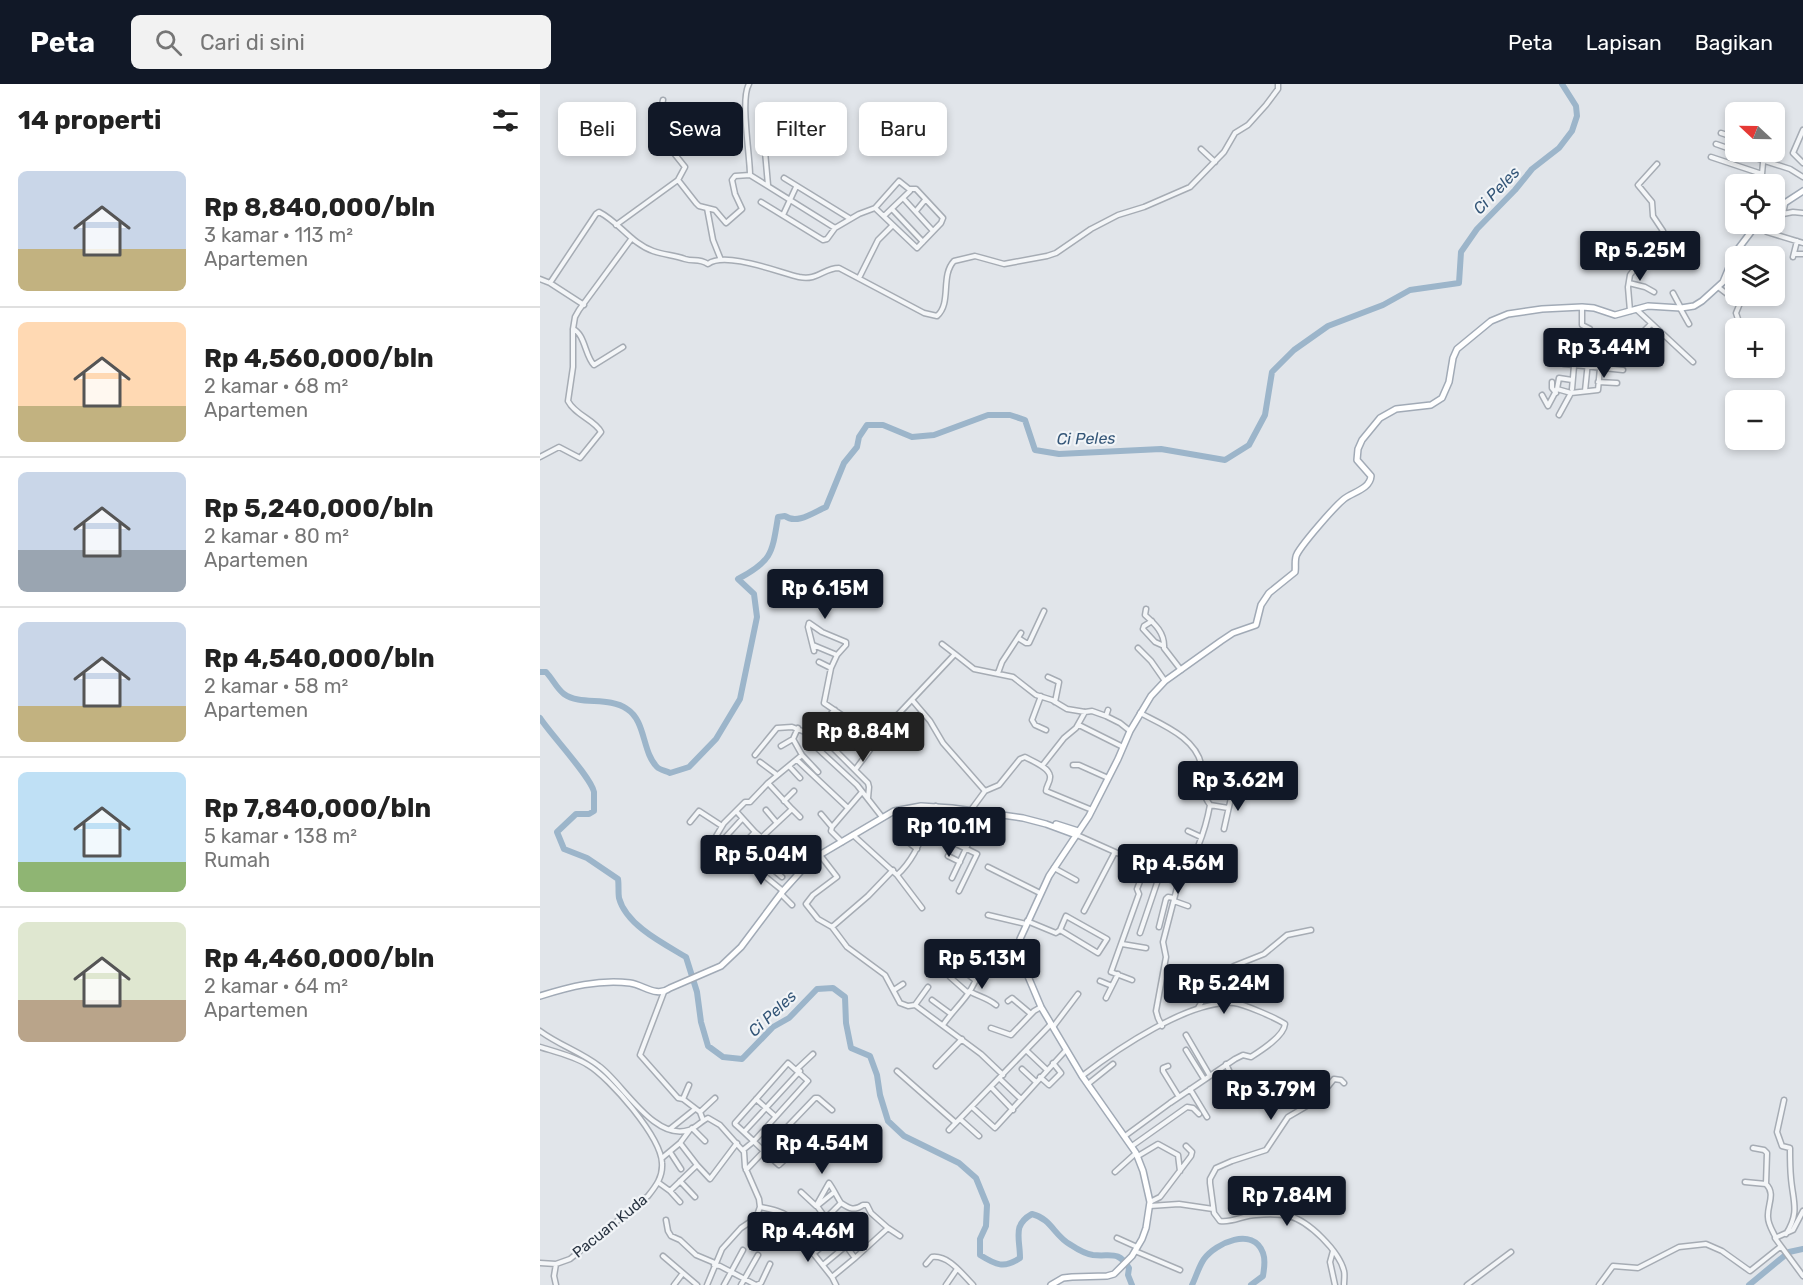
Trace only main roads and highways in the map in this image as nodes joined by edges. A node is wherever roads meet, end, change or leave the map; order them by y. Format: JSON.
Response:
{"nodes":[{"id":1,"x":1803,"y":191,"type":"edge"},
{"id":2,"x":1785,"y":203,"type":"edge"},
{"id":3,"x":1749,"y":234,"type":"edge"},
{"id":4,"x":1084,"y":823,"type":"junction"},
{"id":5,"x":1065,"y":829,"type":"junction"},
{"id":6,"x":1078,"y":834,"type":"junction"},
{"id":7,"x":1070,"y":844,"type":"junction"},
{"id":8,"x":540,"y":996,"type":"edge"},
{"id":9,"x":1050,"y":1285,"type":"edge"}],
"edges":[{"from":1,"to":2,"type":"main road"},
{"from":3,"to":4,"type":"main road"},
{"from":4,"to":5,"type":"main road"},
{"from":4,"to":6,"type":"main road"},
{"from":5,"to":6,"type":"main road"},
{"from":5,"to":7,"type":"main road"},
{"from":5,"to":8,"type":"main road"},
{"from":6,"to":7,"type":"main road"},
{"from":7,"to":9,"type":"main road"}]}
